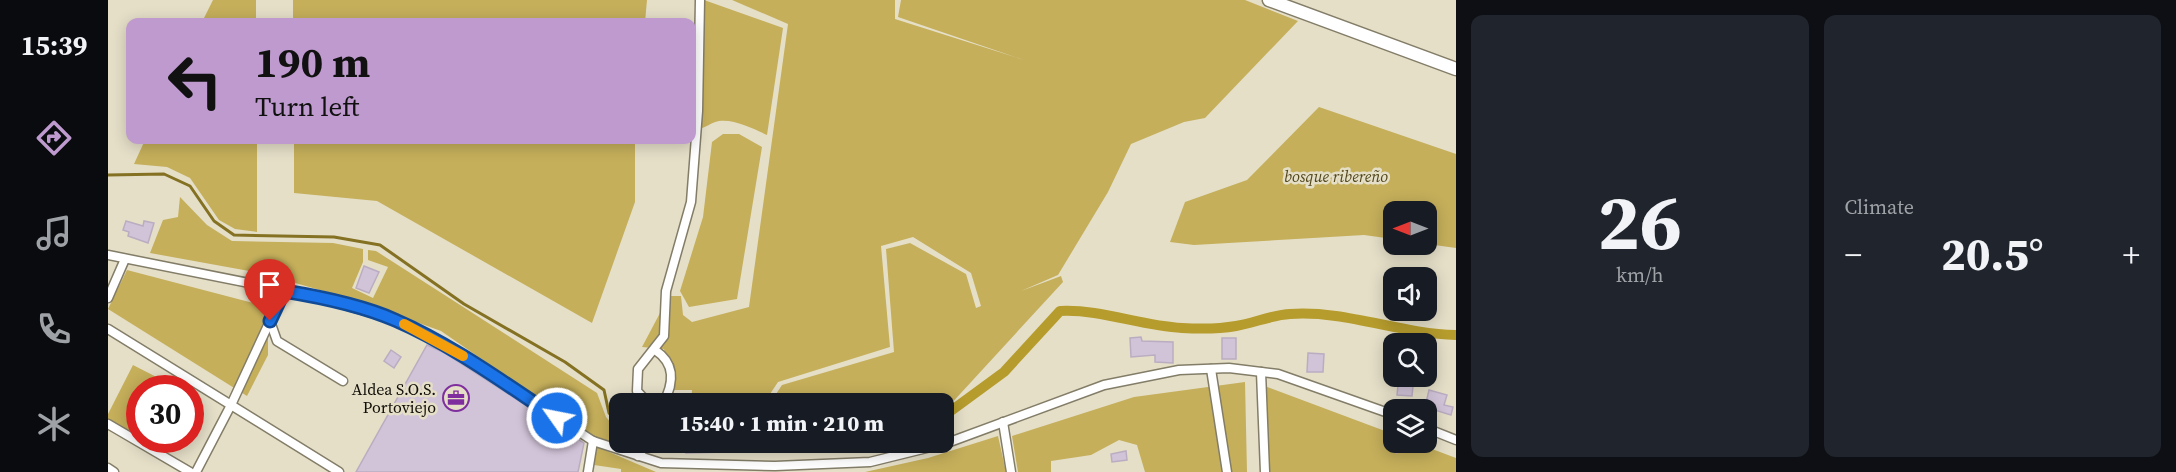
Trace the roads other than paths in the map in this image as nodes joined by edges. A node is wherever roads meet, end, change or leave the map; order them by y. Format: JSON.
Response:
{"nodes":[{"id":1,"x":700,"y":0,"type":"edge"},
{"id":2,"x":1269,"y":0,"type":"edge"},
{"id":3,"x":1456,"y":69,"type":"edge"},
{"id":4,"x":696,"y":130,"type":"edge"},
{"id":5,"x":695,"y":144,"type":"edge"},
{"id":6,"x":108,"y":255,"type":"edge"},
{"id":7,"x":125,"y":260,"type":"junction"},
{"id":8,"x":284,"y":291,"type":"junction"},
{"id":9,"x":108,"y":298,"type":"edge"},
{"id":10,"x":270,"y":321,"type":"junction"},
{"id":11,"x":108,"y":329,"type":"edge"},
{"id":12,"x":655,"y":350,"type":"junction"},
{"id":13,"x":1211,"y":369,"type":"junction"},
{"id":14,"x":1261,"y":372,"type":"junction"},
{"id":15,"x":343,"y":381,"type":"dead end"},
{"id":16,"x":639,"y":393,"type":"edge"},
{"id":17,"x":668,"y":393,"type":"edge"},
{"id":18,"x":231,"y":405,"type":"junction"},
{"id":19,"x":1383,"y":411,"type":"edge"},
{"id":20,"x":1003,"y":422,"type":"junction"},
{"id":21,"x":108,"y":424,"type":"edge"},
{"id":22,"x":1437,"y":432,"type":"edge"},
{"id":23,"x":1456,"y":440,"type":"edge"},
{"id":24,"x":593,"y":441,"type":"junction"},
{"id":25,"x":640,"y":453,"type":"edge"},
{"id":26,"x":638,"y":456,"type":"junction"},
{"id":27,"x":108,"y":468,"type":"edge"},
{"id":28,"x":114,"y":472,"type":"edge"},
{"id":29,"x":189,"y":472,"type":"edge"},
{"id":30,"x":196,"y":472,"type":"edge"},
{"id":31,"x":339,"y":472,"type":"edge"},
{"id":32,"x":588,"y":472,"type":"edge"},
{"id":33,"x":1011,"y":472,"type":"edge"},
{"id":34,"x":1227,"y":472,"type":"edge"},
{"id":35,"x":1265,"y":472,"type":"edge"}],
"edges":[{"from":1,"to":4,"type":"street"},
{"from":2,"to":3,"type":"main road"},
{"from":5,"to":12,"type":"street"},
{"from":6,"to":7,"type":"street"},
{"from":7,"to":8,"type":"street"},
{"from":7,"to":9,"type":"street"},
{"from":8,"to":10,"type":"street"},
{"from":8,"to":24,"type":"street"},
{"from":10,"to":15,"type":"street"},
{"from":10,"to":18,"type":"street"},
{"from":11,"to":18,"type":"street"},
{"from":12,"to":16,"type":"street"},
{"from":12,"to":17,"type":"street"},
{"from":13,"to":14,"type":"street"},
{"from":13,"to":20,"type":"street"},
{"from":13,"to":34,"type":"street"},
{"from":14,"to":19,"type":"street"},
{"from":14,"to":35,"type":"street"},
{"from":18,"to":30,"type":"street"},
{"from":18,"to":31,"type":"street"},
{"from":20,"to":26,"type":"street"},
{"from":20,"to":33,"type":"street"},
{"from":21,"to":29,"type":"street"},
{"from":22,"to":23,"type":"street"},
{"from":24,"to":26,"type":"street"},
{"from":24,"to":32,"type":"street"},
{"from":25,"to":26,"type":"street"},
{"from":27,"to":28,"type":"street"}]}
